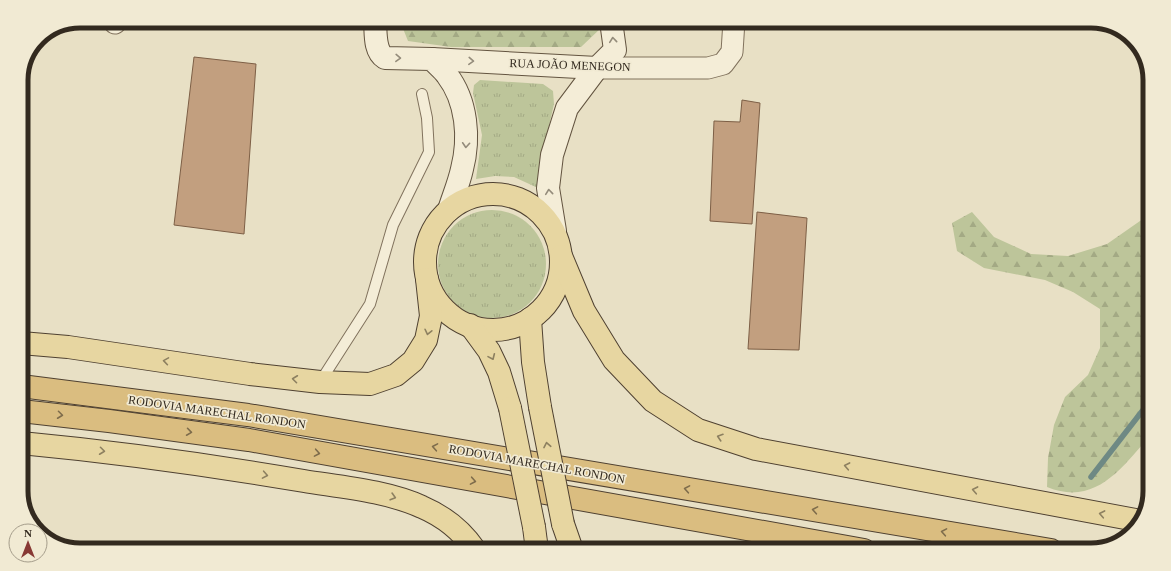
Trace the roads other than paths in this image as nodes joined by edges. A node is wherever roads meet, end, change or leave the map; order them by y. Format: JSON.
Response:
{"nodes":[{"id":1,"x":376,"y":28,"type":"edge"},
{"id":2,"x":612,"y":28,"type":"edge"},
{"id":3,"x":734,"y":28,"type":"edge"},
{"id":4,"x":432,"y":60,"type":"junction"},
{"id":5,"x":597,"y":68,"type":"junction"},
{"id":6,"x":422,"y":94,"type":"dead end"},
{"id":7,"x":449,"y":210,"type":"junction"},
{"id":8,"x":555,"y":231,"type":"junction"},
{"id":9,"x":561,"y":256,"type":"junction"},
{"id":10,"x":427,"y":279,"type":"junction"},
{"id":11,"x":530,"y":319,"type":"junction"},
{"id":12,"x":470,"y":325,"type":"junction"},
{"id":13,"x":28,"y":344,"type":"edge"},
{"id":14,"x":320,"y":382,"type":"junction"},
{"id":15,"x":28,"y":387,"type":"edge"},
{"id":16,"x":28,"y":412,"type":"edge"},
{"id":17,"x":28,"y":444,"type":"edge"},
{"id":18,"x":1134,"y":520,"type":"edge"},
{"id":19,"x":471,"y":543,"type":"edge"},
{"id":20,"x":536,"y":543,"type":"edge"},
{"id":21,"x":570,"y":543,"type":"edge"},
{"id":22,"x":825,"y":543,"type":"edge"},
{"id":23,"x":1009,"y":543,"type":"edge"}],
"edges":[{"from":1,"to":4,"type":"main road","name":"RUA JOÃO MENEGON","one_way":true},
{"from":5,"to":2,"type":"main road","one_way":true},
{"from":3,"to":5,"type":"street","name":"RUA JOÃO MENEGON"},
{"from":4,"to":5,"type":"main road","name":"RUA JOÃO MENEGON","one_way":true},
{"from":4,"to":7,"type":"main road","one_way":true},
{"from":8,"to":5,"type":"main road","one_way":true},
{"from":6,"to":14,"type":"lane"},
{"from":7,"to":8,"type":"main road"},
{"from":7,"to":10,"type":"main road"},
{"from":8,"to":9,"type":"main road"},
{"from":9,"to":11,"type":"main road"},
{"from":18,"to":9,"type":"main road","one_way":true},
{"from":10,"to":12,"type":"main road"},
{"from":10,"to":14,"type":"main road","one_way":true},
{"from":11,"to":12,"type":"main road"},
{"from":21,"to":11,"type":"main road","one_way":true,"bridge":true},
{"from":12,"to":20,"type":"main road","one_way":true,"bridge":true},
{"from":14,"to":13,"type":"main road","one_way":true},
{"from":23,"to":15,"type":"highway","name":"RODOVIA MARECHAL RONDON","one_way":true},
{"from":16,"to":22,"type":"highway","name":"RODOVIA MARECHAL RONDON","one_way":true},
{"from":17,"to":19,"type":"main road","one_way":true}]}
